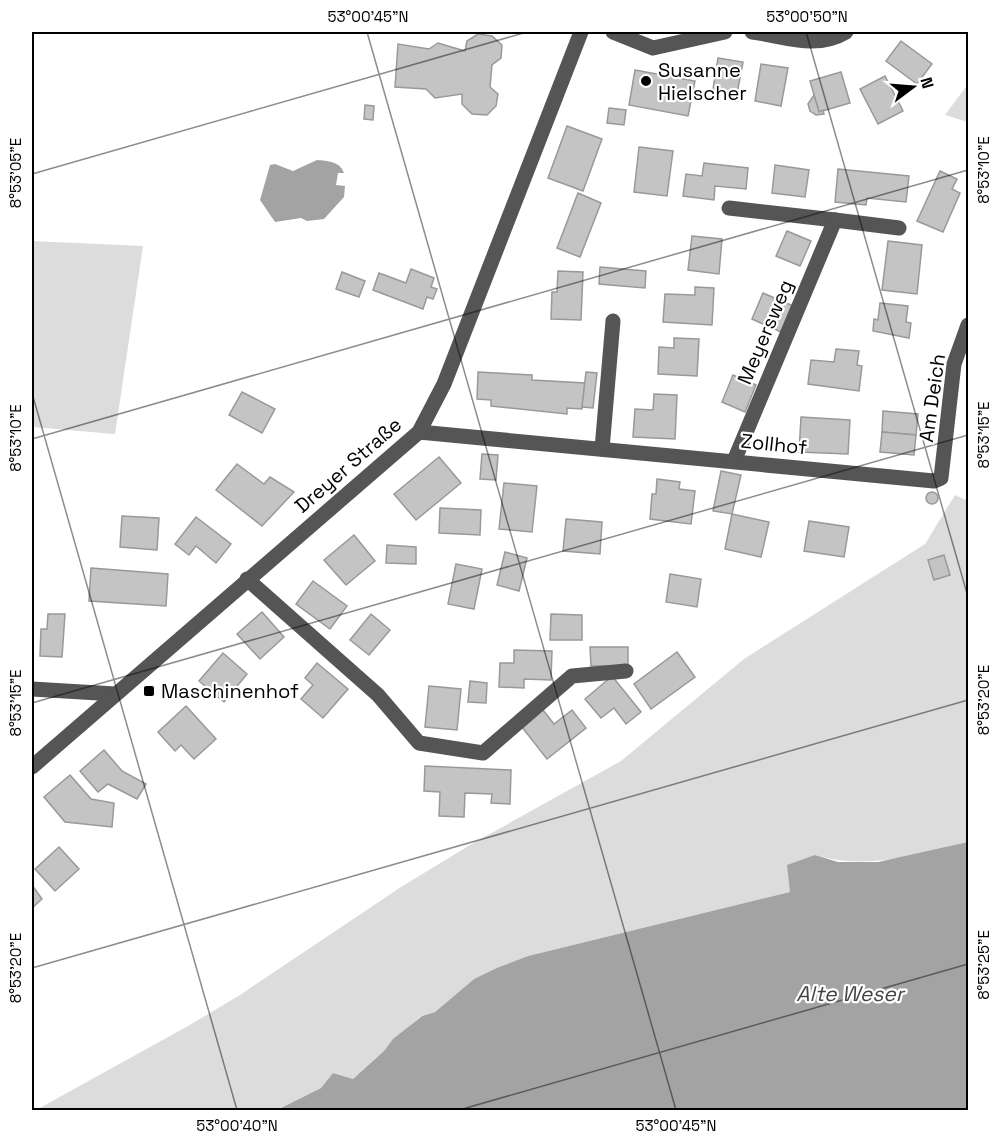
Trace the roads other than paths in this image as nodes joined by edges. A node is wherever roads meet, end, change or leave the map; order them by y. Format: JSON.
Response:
{"nodes":[{"id":1,"x":580,"y":32,"type":"edge"},
{"id":2,"x":613,"y":32,"type":"edge"},
{"id":3,"x":725,"y":32,"type":"edge"},
{"id":4,"x":752,"y":32,"type":"edge"},
{"id":5,"x":846,"y":32,"type":"edge"},
{"id":6,"x":729,"y":208,"type":"dead end"},
{"id":7,"x":835,"y":220,"type":"junction"},
{"id":8,"x":899,"y":228,"type":"dead end"},
{"id":9,"x":613,"y":321,"type":"dead end"},
{"id":10,"x":969,"y":325,"type":"edge"},
{"id":11,"x":420,"y":432,"type":"junction"},
{"id":12,"x":602,"y":450,"type":"junction"},
{"id":13,"x":734,"y":461,"type":"junction"},
{"id":14,"x":941,"y":478,"type":"joint"},
{"id":15,"x":247,"y":579,"type":"junction"},
{"id":16,"x":626,"y":671,"type":"dead end"},
{"id":17,"x":32,"y":689,"type":"edge"},
{"id":18,"x":115,"y":694,"type":"junction"},
{"id":19,"x":32,"y":767,"type":"edge"}],
"edges":[{"from":1,"to":11,"type":"street","name":"Dreyer Straße"},
{"from":2,"to":3,"type":"street"},
{"from":4,"to":5,"type":"street"},
{"from":6,"to":7,"type":"street"},
{"from":7,"to":8,"type":"street"},
{"from":7,"to":13,"type":"street","name":"Meyersweg"},
{"from":9,"to":12,"type":"street"},
{"from":10,"to":14,"type":"street","name":"Am Deich"},
{"from":11,"to":12,"type":"street","name":"Zollhof"},
{"from":11,"to":15,"type":"street","name":"Dreyer Straße"},
{"from":12,"to":13,"type":"street","name":"Zollhof"},
{"from":13,"to":14,"type":"street","name":"Zollhof"},
{"from":15,"to":16,"type":"street"},
{"from":15,"to":18,"type":"street","name":"Dreyer Straße"},
{"from":17,"to":18,"type":"street"},
{"from":18,"to":19,"type":"street","name":"Dreyer Straße"}]}
